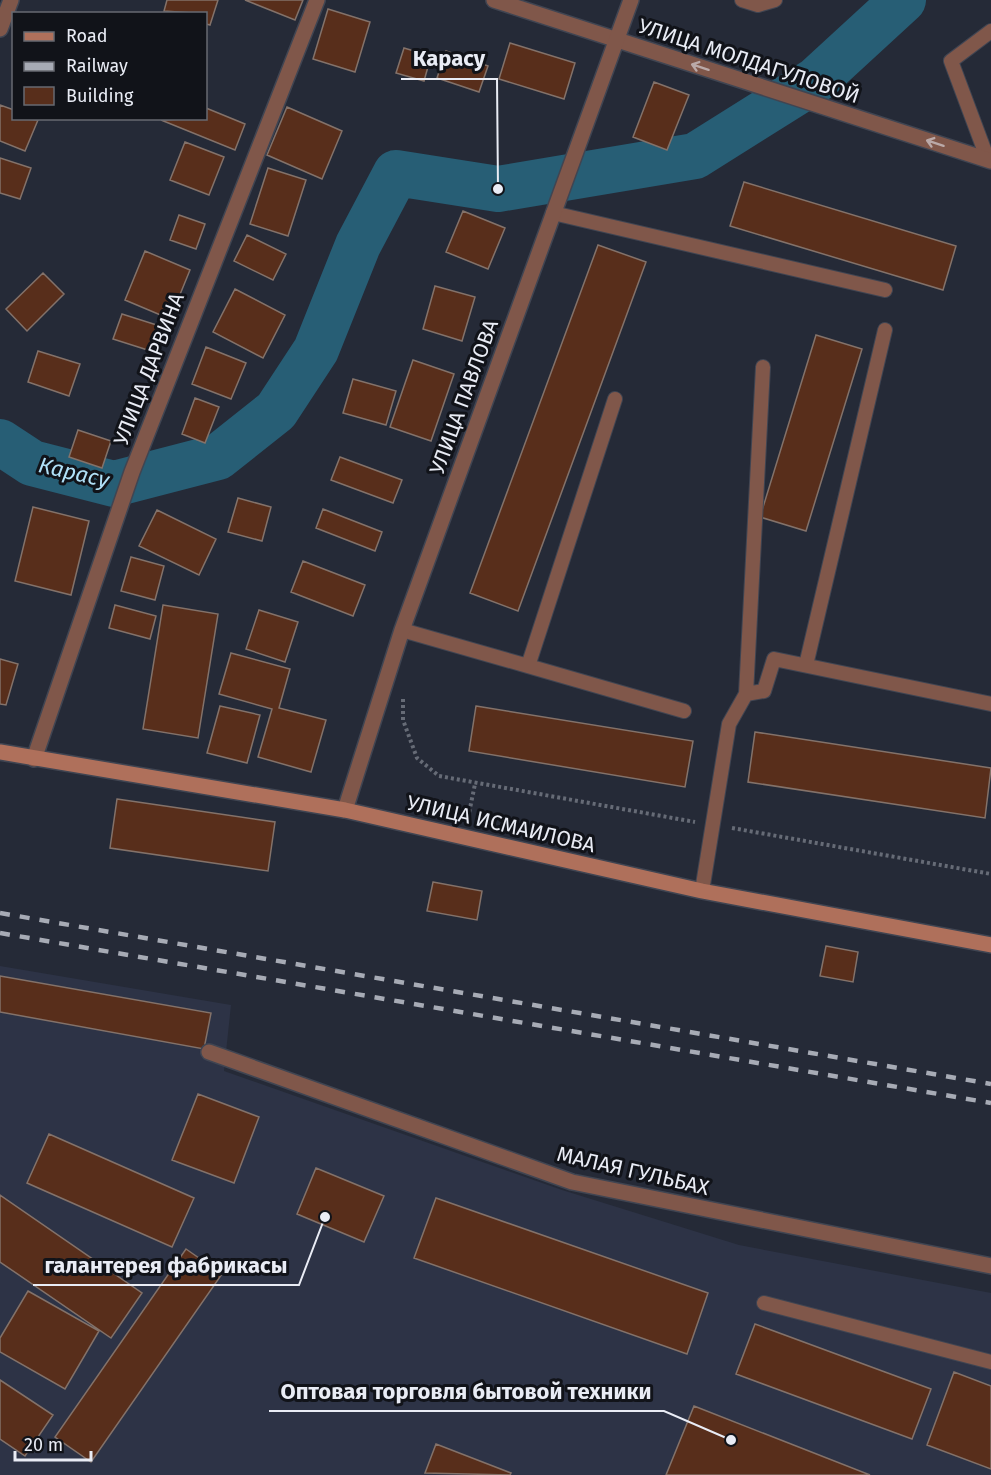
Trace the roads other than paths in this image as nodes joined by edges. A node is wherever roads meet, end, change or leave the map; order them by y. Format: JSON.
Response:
{"nodes":[{"id":1,"x":11,"y":0,"type":"edge"},
{"id":2,"x":316,"y":0,"type":"edge"},
{"id":3,"x":494,"y":0,"type":"edge"},
{"id":4,"x":631,"y":0,"type":"edge"},
{"id":5,"x":742,"y":0,"type":"edge"},
{"id":6,"x":775,"y":0,"type":"edge"},
{"id":7,"x":0,"y":29,"type":"edge"},
{"id":8,"x":991,"y":31,"type":"edge"},
{"id":9,"x":615,"y":40,"type":"junction"},
{"id":10,"x":989,"y":161,"type":"edge"},
{"id":11,"x":553,"y":213,"type":"junction"},
{"id":12,"x":885,"y":290,"type":"dead end"},
{"id":13,"x":885,"y":330,"type":"dead end"},
{"id":14,"x":763,"y":367,"type":"dead end"},
{"id":15,"x":615,"y":399,"type":"dead end"},
{"id":16,"x":402,"y":630,"type":"junction"},
{"id":17,"x":806,"y":665,"type":"junction"},
{"id":18,"x":528,"y":666,"type":"junction"},
{"id":19,"x":746,"y":694,"type":"junction"},
{"id":20,"x":991,"y":704,"type":"edge"},
{"id":21,"x":684,"y":711,"type":"dead end"},
{"id":22,"x":0,"y":752,"type":"edge"},
{"id":23,"x":34,"y":759,"type":"junction"},
{"id":24,"x":345,"y":810,"type":"junction"},
{"id":25,"x":702,"y":891,"type":"junction"},
{"id":26,"x":991,"y":945,"type":"edge"},
{"id":27,"x":209,"y":1052,"type":"dead end"},
{"id":28,"x":991,"y":1266,"type":"edge"},
{"id":29,"x":764,"y":1303,"type":"dead end"},
{"id":30,"x":991,"y":1362,"type":"edge"}],
"edges":[{"from":1,"to":7,"type":"street"},
{"from":2,"to":23,"type":"street","name":"УЛИЦА ДАРВИНА"},
{"from":3,"to":9,"type":"street","name":"УЛИЦА МОЛДАГУЛОВОЙ"},
{"from":4,"to":9,"type":"street","name":"УЛИЦА ПАВЛОВА"},
{"from":5,"to":6,"type":"lane"},
{"from":8,"to":10,"type":"lane"},
{"from":10,"to":9,"type":"street","name":"УЛИЦА МОЛДАГУЛОВОЙ","one_way":true},
{"from":9,"to":11,"type":"street","name":"УЛИЦА ПАВЛОВА"},
{"from":11,"to":12,"type":"lane"},
{"from":11,"to":16,"type":"street","name":"УЛИЦА ПАВЛОВА"},
{"from":13,"to":17,"type":"lane"},
{"from":14,"to":19,"type":"lane"},
{"from":15,"to":18,"type":"lane"},
{"from":16,"to":18,"type":"lane"},
{"from":16,"to":24,"type":"street","name":"УЛИЦА ПАВЛОВА"},
{"from":17,"to":19,"type":"lane"},
{"from":17,"to":20,"type":"lane"},
{"from":18,"to":21,"type":"lane"},
{"from":19,"to":25,"type":"lane"},
{"from":22,"to":23,"type":"main road","name":"УЛИЦА ИСМАИЛОВА"},
{"from":23,"to":24,"type":"main road","name":"УЛИЦА ИСМАИЛОВА"},
{"from":24,"to":25,"type":"main road","name":"УЛИЦА ИСМАИЛОВА"},
{"from":25,"to":26,"type":"main road","name":"УЛИЦА ИСМАИЛОВА"},
{"from":27,"to":28,"type":"street","name":"МАЛАЯ ГУЛЬБАХ"},
{"from":29,"to":30,"type":"lane"}]}
